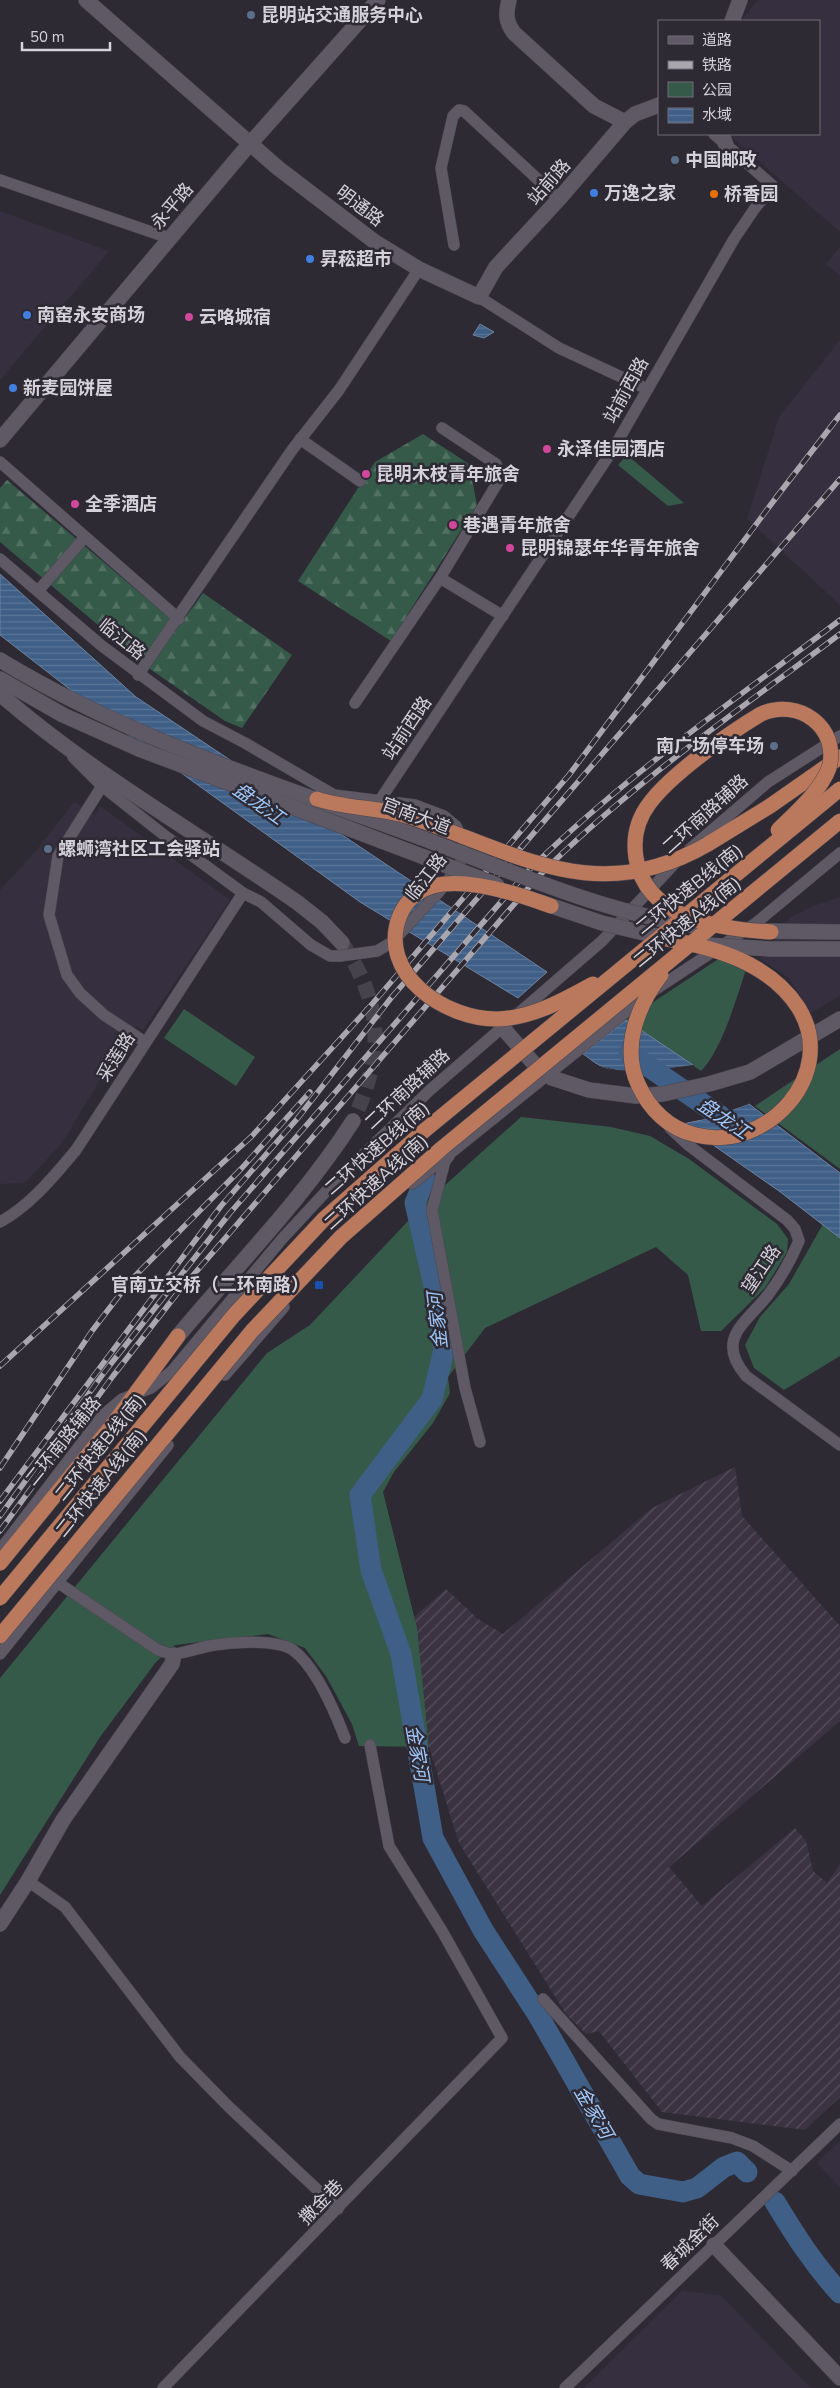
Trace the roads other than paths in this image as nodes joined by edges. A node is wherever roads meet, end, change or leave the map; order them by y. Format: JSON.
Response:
{"nodes":[{"id":1,"x":86,"y":0,"type":"edge"},
{"id":2,"x":378,"y":0,"type":"edge"},
{"id":3,"x":509,"y":0,"type":"edge"},
{"id":4,"x":740,"y":0,"type":"edge"},
{"id":5,"x":732,"y":20,"type":"edge"},
{"id":6,"x":658,"y":105,"type":"edge"},
{"id":7,"x":625,"y":122,"type":"junction"},
{"id":8,"x":724,"y":139,"type":"edge"},
{"id":9,"x":250,"y":143,"type":"junction"},
{"id":10,"x":0,"y":180,"type":"edge"},
{"id":11,"x":559,"y":200,"type":"junction"},
{"id":12,"x":170,"y":238,"type":"junction"},
{"id":13,"x":454,"y":245,"type":"dead end"},
{"id":14,"x":419,"y":269,"type":"junction"},
{"id":15,"x":479,"y":297,"type":"junction"},
{"id":16,"x":647,"y":389,"type":"junction"},
{"id":17,"x":442,"y":428,"type":"dead end"},
{"id":18,"x":300,"y":439,"type":"junction"},
{"id":19,"x":0,"y":440,"type":"edge"},
{"id":20,"x":0,"y":462,"type":"edge"},
{"id":21,"x":360,"y":481,"type":"dead end"},
{"id":22,"x":85,"y":536,"type":"junction"},
{"id":23,"x":0,"y":559,"type":"edge"},
{"id":24,"x":440,"y":578,"type":"junction"},
{"id":25,"x":38,"y":591,"type":"junction"},
{"id":26,"x":503,"y":616,"type":"junction"},
{"id":27,"x":179,"y":619,"type":"junction"},
{"id":28,"x":0,"y":647,"type":"edge"},
{"id":29,"x":0,"y":660,"type":"edge"},
{"id":30,"x":24,"y":674,"type":"junction"},
{"id":31,"x":138,"y":675,"type":"junction"},
{"id":32,"x":0,"y":679,"type":"edge"},
{"id":33,"x":0,"y":694,"type":"edge"},
{"id":34,"x":355,"y":703,"type":"dead end"},
{"id":35,"x":840,"y":736,"type":"edge"},
{"id":36,"x":54,"y":738,"type":"junction"},
{"id":37,"x":840,"y":757,"type":"edge"},
{"id":38,"x":102,"y":786,"type":"junction"},
{"id":39,"x":840,"y":790,"type":"edge"},
{"id":40,"x":317,"y":799,"type":"junction"},
{"id":41,"x":380,"y":800,"type":"junction"},
{"id":42,"x":840,"y":821,"type":"edge"},
{"id":43,"x":840,"y":853,"type":"edge"},
{"id":44,"x":242,"y":893,"type":"junction"},
{"id":45,"x":710,"y":896,"type":"junction"},
{"id":46,"x":551,"y":906,"type":"junction"},
{"id":47,"x":772,"y":932,"type":"junction"},
{"id":48,"x":840,"y":932,"type":"edge"},
{"id":49,"x":699,"y":936,"type":"junction"},
{"id":50,"x":662,"y":939,"type":"junction"},
{"id":51,"x":840,"y":949,"type":"edge"},
{"id":52,"x":341,"y":950,"type":"junction"},
{"id":53,"x":840,"y":1019,"type":"edge"},
{"id":54,"x":502,"y":1026,"type":"junction"},
{"id":55,"x":146,"y":1042,"type":"junction"},
{"id":56,"x":547,"y":1075,"type":"junction"},
{"id":57,"x":643,"y":1095,"type":"junction"},
{"id":58,"x":353,"y":1121,"type":"tunnel mouth"},
{"id":59,"x":453,"y":1150,"type":"junction"},
{"id":60,"x":0,"y":1222,"type":"edge"},
{"id":61,"x":178,"y":1336,"type":"joint"},
{"id":62,"x":135,"y":1394,"type":"junction"},
{"id":63,"x":480,"y":1442,"type":"dead end"},
{"id":64,"x":840,"y":1445,"type":"edge"},
{"id":65,"x":0,"y":1550,"type":"edge"},
{"id":66,"x":0,"y":1563,"type":"edge"},
{"id":67,"x":58,"y":1582,"type":"junction"},
{"id":68,"x":0,"y":1598,"type":"edge"},
{"id":69,"x":0,"y":1636,"type":"edge"},
{"id":70,"x":0,"y":1654,"type":"edge"},
{"id":71,"x":174,"y":1655,"type":"junction"},
{"id":72,"x":344,"y":1738,"type":"dead end"},
{"id":73,"x":370,"y":1745,"type":"dead end"},
{"id":74,"x":28,"y":1881,"type":"junction"},
{"id":75,"x":0,"y":1924,"type":"edge"},
{"id":76,"x":544,"y":1999,"type":"dead end"},
{"id":77,"x":840,"y":2124,"type":"edge"},
{"id":78,"x":792,"y":2172,"type":"junction"},
{"id":79,"x":338,"y":2209,"type":"junction"},
{"id":80,"x":714,"y":2245,"type":"junction"},
{"id":81,"x":840,"y":2378,"type":"edge"},
{"id":82,"x":163,"y":2388,"type":"edge"},
{"id":83,"x":565,"y":2388,"type":"edge"}],
"edges":[{"from":1,"to":9,"type":"main road","name":"明通路"},
{"from":2,"to":9,"type":"main road","name":"永平路"},
{"from":3,"to":7,"type":"main road"},
{"from":4,"to":5,"type":"main road"},
{"from":6,"to":7,"type":"main road","name":"站前路"},
{"from":7,"to":11,"type":"main road","name":"站前路"},
{"from":8,"to":16,"type":"street","name":"站前西路"},
{"from":9,"to":12,"type":"main road","name":"永平路"},
{"from":9,"to":14,"type":"main road","name":"明通路"},
{"from":10,"to":12,"type":"street"},
{"from":11,"to":13,"type":"street"},
{"from":11,"to":15,"type":"main road","name":"站前路"},
{"from":12,"to":19,"type":"main road","name":"永平路"},
{"from":14,"to":15,"type":"main road","name":"明通路"},
{"from":14,"to":18,"type":"street"},
{"from":15,"to":16,"type":"street","name":"明通路"},
{"from":16,"to":26,"type":"street","name":"站前西路"},
{"from":17,"to":24,"type":"street"},
{"from":18,"to":21,"type":"street"},
{"from":18,"to":27,"type":"street"},
{"from":20,"to":22,"type":"street"},
{"from":22,"to":25,"type":"street"},
{"from":22,"to":27,"type":"street"},
{"from":23,"to":25,"type":"street","name":"临江路"},
{"from":24,"to":26,"type":"street"},
{"from":24,"to":34,"type":"street"},
{"from":25,"to":31,"type":"street","name":"临江路"},
{"from":26,"to":41,"type":"street","name":"站前西路"},
{"from":27,"to":31,"type":"street"},
{"from":28,"to":30,"type":"main road"},
{"from":29,"to":30,"type":"main road","name":"官南大道"},
{"from":30,"to":40,"type":"main road","name":"官南大道"},
{"from":31,"to":41,"type":"street","name":"临江路"},
{"from":32,"to":46,"type":"main road","name":"官南大道","bridge":true},
{"from":33,"to":36,"type":"main road"},
{"from":35,"to":54,"type":"street","name":"二环南路辅路"},
{"from":36,"to":38,"type":"street","name":"临江路"},
{"from":36,"to":52,"type":"main road"},
{"from":37,"to":40,"type":"highway","bridge":true},
{"from":38,"to":44,"type":"street","name":"临江路"},
{"from":38,"to":55,"type":"street"},
{"from":39,"to":45,"type":"highway","name":"二环快速B线(南)","bridge":true},
{"from":40,"to":47,"type":"main road","name":"官南大道","bridge":true},
{"from":41,"to":52,"type":"street","name":"临江路","bridge":true},
{"from":42,"to":49,"type":"highway","name":"二环快速A线(南)","bridge":true},
{"from":43,"to":56,"type":"street"},
{"from":44,"to":52,"type":"street","name":"临江路"},
{"from":44,"to":55,"type":"street","name":"采莲路"},
{"from":45,"to":47,"type":"highway","bridge":true},
{"from":45,"to":50,"type":"highway","name":"二环快速B线(南)","bridge":true},
{"from":46,"to":50,"type":"main road","name":"官南大道","bridge":true},
{"from":46,"to":50,"type":"highway","bridge":true},
{"from":47,"to":48,"type":"main road","name":"官南大道","bridge":true},
{"from":49,"to":50,"type":"highway","bridge":true},
{"from":49,"to":69,"type":"highway","name":"二环快速A线(南)","bridge":true},
{"from":50,"to":51,"type":"main road","name":"官南大道","bridge":true},
{"from":50,"to":68,"type":"highway","name":"二环快速B线(南)","bridge":true},
{"from":53,"to":57,"type":"main road"},
{"from":54,"to":56,"type":"main road"},
{"from":54,"to":62,"type":"street","name":"二环南路辅路"},
{"from":55,"to":60,"type":"street","name":"采莲路"},
{"from":56,"to":57,"type":"main road"},
{"from":56,"to":59,"type":"street"},
{"from":57,"to":64,"type":"street","name":"望江路"},
{"from":58,"to":61,"type":"main road"},
{"from":59,"to":63,"type":"street"},
{"from":59,"to":67,"type":"street"},
{"from":61,"to":62,"type":"highway"},
{"from":62,"to":65,"type":"street","name":"二环南路辅路"},
{"from":62,"to":66,"type":"highway"},
{"from":67,"to":70,"type":"street"},
{"from":67,"to":71,"type":"street"},
{"from":71,"to":72,"type":"street"},
{"from":71,"to":74,"type":"main road"},
{"from":73,"to":79,"type":"street","name":"撒金巷"},
{"from":74,"to":75,"type":"main road"},
{"from":74,"to":79,"type":"street"},
{"from":76,"to":78,"type":"street"},
{"from":77,"to":78,"type":"street","name":"春城金街"},
{"from":78,"to":80,"type":"street","name":"春城金街"},
{"from":79,"to":82,"type":"street","name":"撒金巷"},
{"from":80,"to":81,"type":"main road"},
{"from":80,"to":83,"type":"street","name":"春城金街"}]}
